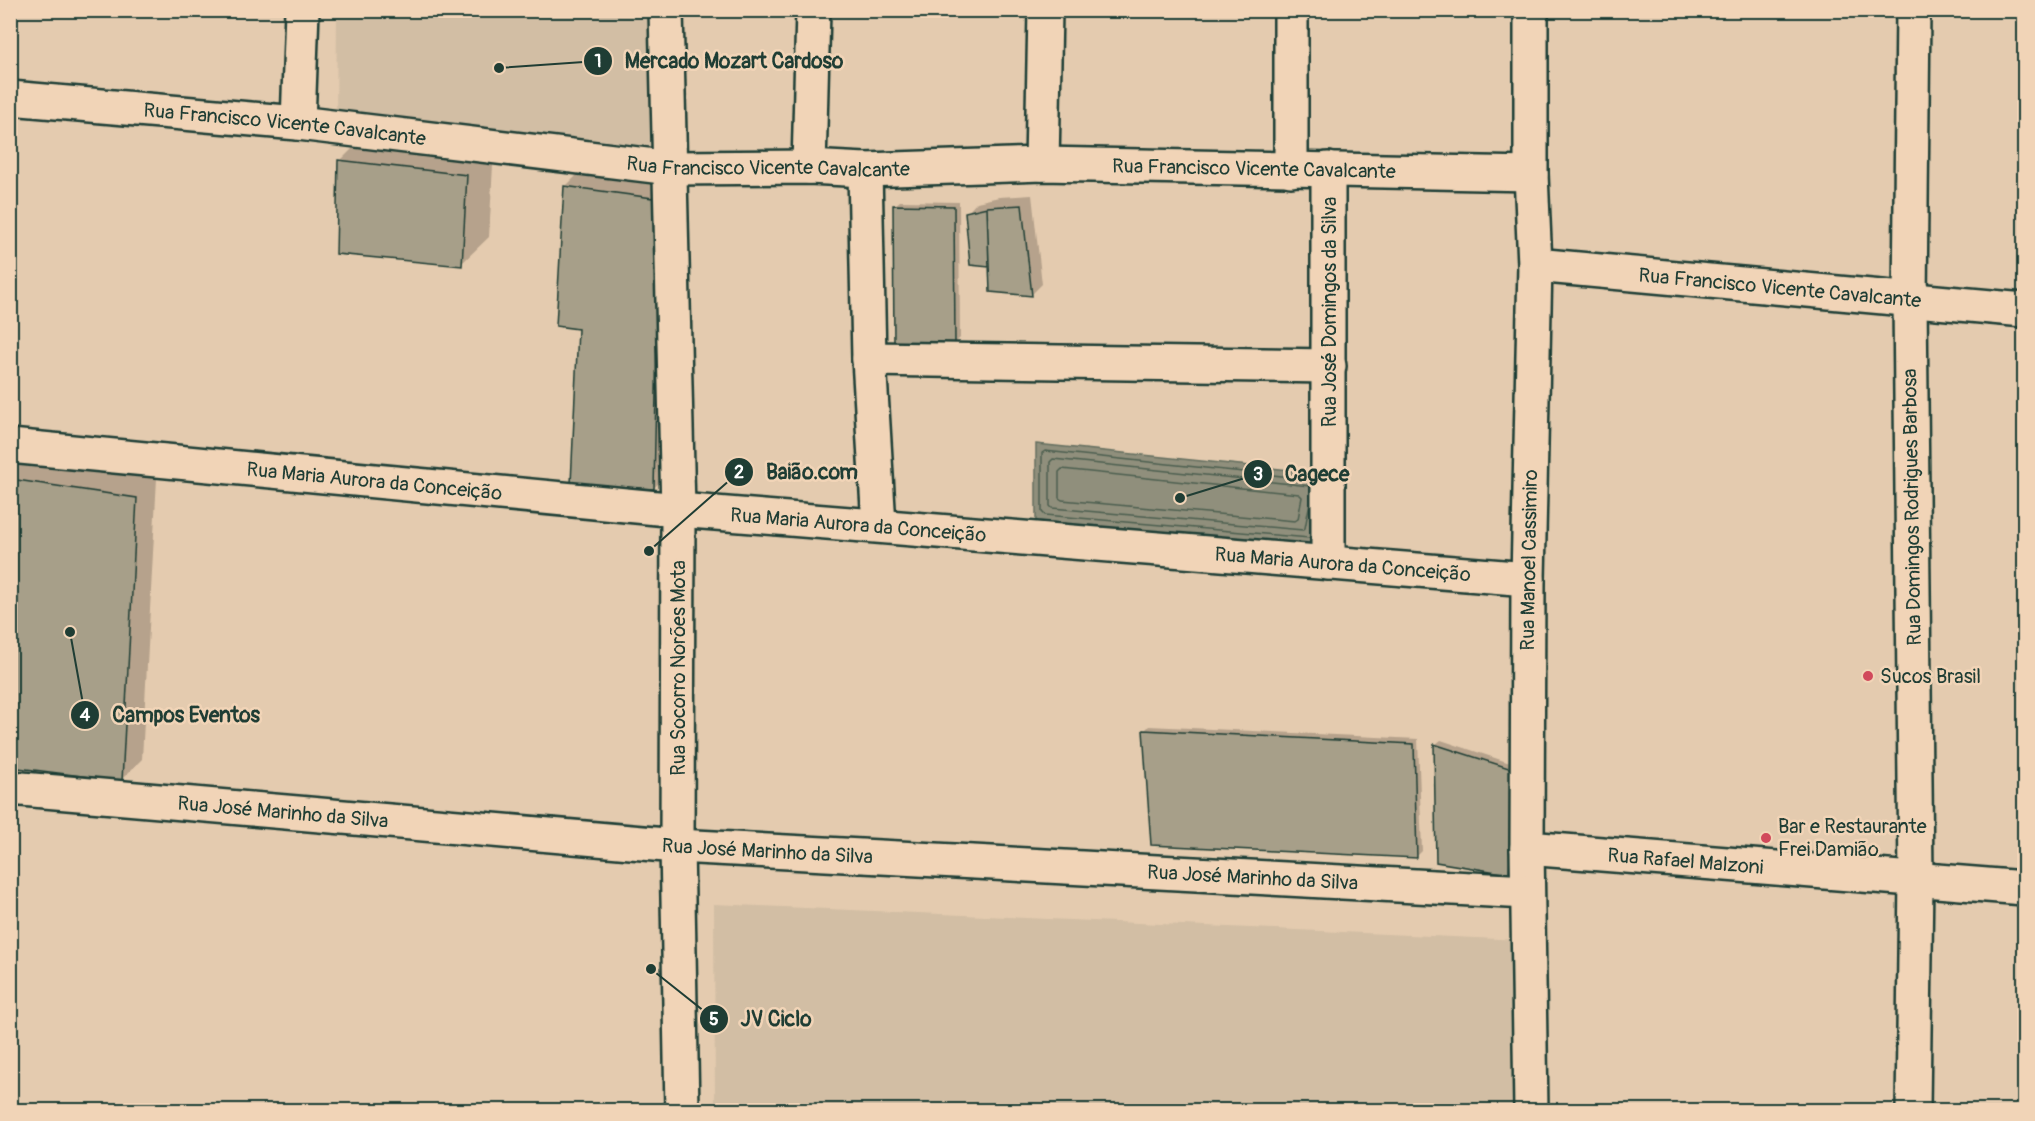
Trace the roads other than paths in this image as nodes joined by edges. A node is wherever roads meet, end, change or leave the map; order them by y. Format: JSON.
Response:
{"nodes":[{"id":1,"x":302,"y":10,"type":"edge"},
{"id":2,"x":666,"y":10,"type":"edge"},
{"id":3,"x":813,"y":10,"type":"edge"},
{"id":4,"x":1045,"y":10,"type":"edge"},
{"id":5,"x":1291,"y":10,"type":"edge"},
{"id":6,"x":1530,"y":10,"type":"edge"},
{"id":7,"x":1913,"y":10,"type":"edge"},
{"id":8,"x":10,"y":98,"type":"edge"},
{"id":9,"x":298,"y":123,"type":"junction"},
{"id":10,"x":1042,"y":164,"type":"junction"},
{"id":11,"x":809,"y":167,"type":"junction"},
{"id":12,"x":671,"y":168,"type":"junction"},
{"id":13,"x":865,"y":170,"type":"junction"},
{"id":14,"x":1291,"y":170,"type":"junction"},
{"id":15,"x":1328,"y":170,"type":"junction"},
{"id":16,"x":1531,"y":174,"type":"junction"},
{"id":17,"x":1535,"y":265,"type":"junction"},
{"id":18,"x":1910,"y":300,"type":"junction"},
{"id":19,"x":2025,"y":310,"type":"edge"},
{"id":20,"x":869,"y":359,"type":"junction"},
{"id":21,"x":1329,"y":366,"type":"junction"},
{"id":22,"x":10,"y":446,"type":"edge"},
{"id":23,"x":678,"y":510,"type":"junction"},
{"id":24,"x":879,"y":525,"type":"junction"},
{"id":25,"x":1328,"y":563,"type":"junction"},
{"id":26,"x":1528,"y":579,"type":"junction"},
{"id":27,"x":10,"y":788,"type":"edge"},
{"id":28,"x":677,"y":846,"type":"junction"},
{"id":29,"x":1527,"y":848,"type":"junction"},
{"id":30,"x":1916,"y":878,"type":"junction"},
{"id":31,"x":2025,"y":888,"type":"edge"},
{"id":32,"x":1527,"y":892,"type":"junction"},
{"id":33,"x":682,"y":1110,"type":"edge"},
{"id":34,"x":1531,"y":1110,"type":"edge"},
{"id":35,"x":1913,"y":1110,"type":"edge"}],
"edges":[{"from":1,"to":9,"type":"street"},
{"from":2,"to":12,"type":"street","name":"Rua Socorro Norões Mota"},
{"from":3,"to":11,"type":"street"},
{"from":4,"to":10,"type":"street"},
{"from":5,"to":14,"type":"street"},
{"from":6,"to":16,"type":"street","name":"Rua Manoel Cassimiro"},
{"from":7,"to":18,"type":"street","name":"Rua Domingos Rodrigues Barbosa"},
{"from":8,"to":9,"type":"street","name":"Rua Francisco Vicente Cavalcante"},
{"from":9,"to":12,"type":"street","name":"Rua Francisco Vicente Cavalcante"},
{"from":10,"to":13,"type":"street","name":"Rua Francisco Vicente Cavalcante"},
{"from":10,"to":14,"type":"street","name":"Rua Francisco Vicente Cavalcante"},
{"from":11,"to":12,"type":"street","name":"Rua Francisco Vicente Cavalcante"},
{"from":11,"to":13,"type":"street","name":"Rua Francisco Vicente Cavalcante"},
{"from":12,"to":23,"type":"street","name":"Rua Socorro Norões Mota"},
{"from":13,"to":20,"type":"street"},
{"from":14,"to":15,"type":"street","name":"Rua Francisco Vicente Cavalcante"},
{"from":15,"to":16,"type":"street","name":"Rua Francisco Vicente Cavalcante"},
{"from":15,"to":21,"type":"street","name":"Rua José Domingos da Silva"},
{"from":16,"to":17,"type":"street","name":"Rua Manoel Cassimiro"},
{"from":17,"to":18,"type":"street","name":"Rua Francisco Vicente Cavalcante"},
{"from":17,"to":26,"type":"street","name":"Rua Manoel Cassimiro"},
{"from":18,"to":19,"type":"street","name":"Rua Francisco Vicente Cavalcante"},
{"from":18,"to":30,"type":"street","name":"Rua Domingos Rodrigues Barbosa"},
{"from":20,"to":21,"type":"street"},
{"from":20,"to":24,"type":"street"},
{"from":21,"to":25,"type":"street","name":"Rua José Domingos da Silva"},
{"from":22,"to":23,"type":"street","name":"Rua Maria Aurora da Conceição"},
{"from":23,"to":24,"type":"street","name":"Rua Maria Aurora da Conceição"},
{"from":23,"to":28,"type":"street","name":"Rua Socorro Norões Mota"},
{"from":24,"to":25,"type":"street","name":"Rua Maria Aurora da Conceição"},
{"from":25,"to":26,"type":"street","name":"Rua Maria Aurora da Conceição"},
{"from":26,"to":29,"type":"street","name":"Rua Manoel Cassimiro"},
{"from":27,"to":28,"type":"street","name":"Rua José Marinho da Silva"},
{"from":28,"to":32,"type":"street","name":"Rua José Marinho da Silva"},
{"from":28,"to":33,"type":"street","name":"Rua Socorro Norões Mota"},
{"from":29,"to":30,"type":"street","name":"Rua Rafael Malzoni"},
{"from":29,"to":32,"type":"street","name":"Rua Manoel Cassimiro"},
{"from":30,"to":31,"type":"street","name":"Rua Rafael Malzoni"},
{"from":30,"to":35,"type":"street","name":"Rua Domingos Rodrigues Barbosa"},
{"from":32,"to":34,"type":"street","name":"Rua Manoel Cassimiro"}]}
